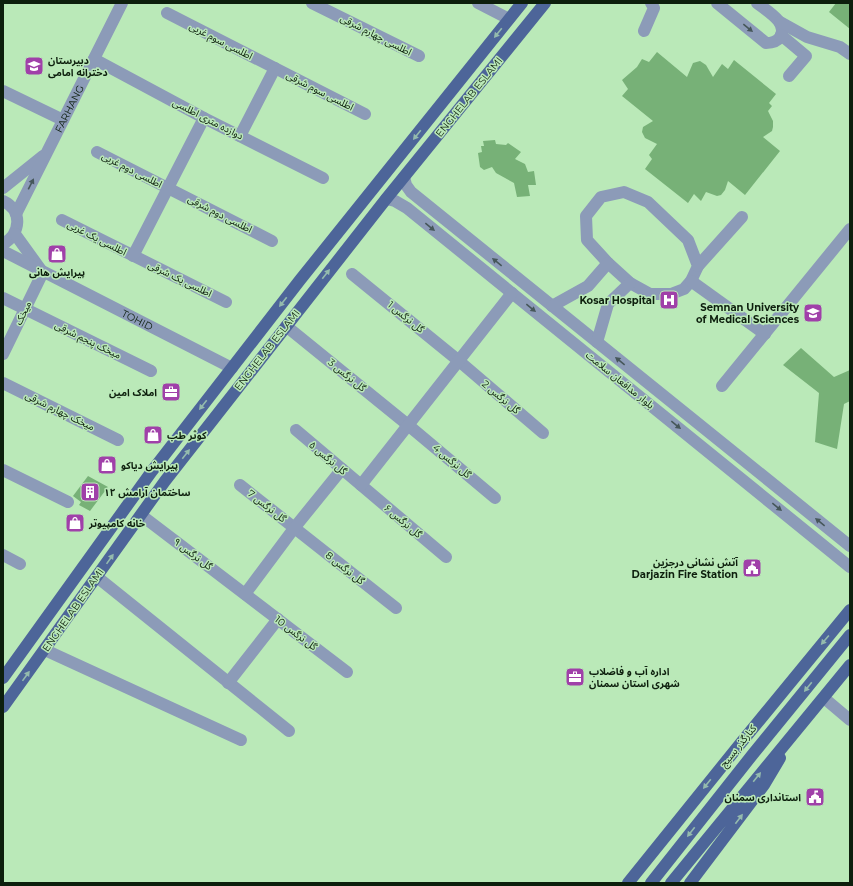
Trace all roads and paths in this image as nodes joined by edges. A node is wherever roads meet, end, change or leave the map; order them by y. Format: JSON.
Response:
{"nodes":[{"id":1,"x":122,"y":3,"type":"edge"},
{"id":2,"x":312,"y":3,"type":"edge"},
{"id":3,"x":478,"y":3,"type":"edge"},
{"id":4,"x":522,"y":3,"type":"edge"},
{"id":5,"x":545,"y":3,"type":"edge"},
{"id":6,"x":652,"y":3,"type":"edge"},
{"id":7,"x":718,"y":3,"type":"edge"},
{"id":8,"x":757,"y":3,"type":"edge"},
{"id":9,"x":167,"y":13,"type":"dead end"},
{"id":10,"x":509,"y":19,"type":"junction"},
{"id":11,"x":780,"y":22,"type":"junction"},
{"id":12,"x":644,"y":31,"type":"dead end"},
{"id":13,"x":781,"y":35,"type":"junction"},
{"id":14,"x":850,"y":54,"type":"edge"},
{"id":15,"x":419,"y":56,"type":"dead end"},
{"id":16,"x":94,"y":59,"type":"junction"},
{"id":17,"x":275,"y":68,"type":"junction"},
{"id":18,"x":789,"y":76,"type":"dead end"},
{"id":19,"x":452,"y":90,"type":"junction"},
{"id":20,"x":3,"y":91,"type":"edge"},
{"id":21,"x":466,"y":101,"type":"junction"},
{"id":22,"x":365,"y":114,"type":"dead end"},
{"id":23,"x":204,"y":118,"type":"junction"},
{"id":24,"x":63,"y":120,"type":"junction"},
{"id":25,"x":240,"y":136,"type":"junction"},
{"id":26,"x":97,"y":152,"type":"dead end"},
{"id":27,"x":46,"y":154,"type":"junction"},
{"id":28,"x":404,"y":177,"type":"junction"},
{"id":29,"x":323,"y":178,"type":"dead end"},
{"id":30,"x":3,"y":188,"type":"edge"},
{"id":31,"x":168,"y":188,"type":"junction"},
{"id":32,"x":416,"y":197,"type":"junction"},
{"id":33,"x":386,"y":199,"type":"junction"},
{"id":34,"x":3,"y":201,"type":"edge"},
{"id":35,"x":407,"y":208,"type":"junction"},
{"id":36,"x":16,"y":214,"type":"junction"},
{"id":37,"x":742,"y":217,"type":"dead end"},
{"id":38,"x":62,"y":220,"type":"dead end"},
{"id":39,"x":850,"y":229,"type":"edge"},
{"id":40,"x":15,"y":234,"type":"junction"},
{"id":41,"x":272,"y":241,"type":"dead end"},
{"id":42,"x":846,"y":243,"type":"edge"},
{"id":43,"x":3,"y":244,"type":"edge"},
{"id":44,"x":3,"y":251,"type":"edge"},
{"id":45,"x":133,"y":256,"type":"junction"},
{"id":46,"x":608,"y":262,"type":"junction"},
{"id":47,"x":698,"y":266,"type":"junction"},
{"id":48,"x":43,"y":272,"type":"junction"},
{"id":49,"x":352,"y":274,"type":"dead end"},
{"id":50,"x":300,"y":280,"type":"junction"},
{"id":51,"x":691,"y":281,"type":"junction"},
{"id":52,"x":630,"y":283,"type":"junction"},
{"id":53,"x":314,"y":289,"type":"junction"},
{"id":54,"x":512,"y":292,"type":"junction"},
{"id":55,"x":3,"y":298,"type":"edge"},
{"id":56,"x":226,"y":302,"type":"dead end"},
{"id":57,"x":552,"y":306,"type":"junction"},
{"id":58,"x":25,"y":309,"type":"junction"},
{"id":59,"x":286,"y":326,"type":"junction"},
{"id":60,"x":765,"y":334,"type":"junction"},
{"id":61,"x":597,"y":342,"type":"junction"},
{"id":62,"x":3,"y":354,"type":"edge"},
{"id":63,"x":459,"y":361,"type":"junction"},
{"id":64,"x":232,"y":368,"type":"junction"},
{"id":65,"x":151,"y":372,"type":"dead end"},
{"id":66,"x":638,"y":376,"type":"junction"},
{"id":67,"x":3,"y":383,"type":"edge"},
{"id":68,"x":722,"y":386,"type":"dead end"},
{"id":69,"x":628,"y":387,"type":"junction"},
{"id":70,"x":662,"y":395,"type":"junction"},
{"id":71,"x":653,"y":406,"type":"junction"},
{"id":72,"x":408,"y":425,"type":"junction"},
{"id":73,"x":296,"y":430,"type":"dead end"},
{"id":74,"x":543,"y":433,"type":"dead end"},
{"id":75,"x":118,"y":440,"type":"dead end"},
{"id":76,"x":342,"y":469,"type":"junction"},
{"id":77,"x":3,"y":470,"type":"edge"},
{"id":78,"x":152,"y":471,"type":"junction"},
{"id":79,"x":165,"y":481,"type":"junction"},
{"id":80,"x":240,"y":485,"type":"dead end"},
{"id":81,"x":361,"y":485,"type":"junction"},
{"id":82,"x":495,"y":498,"type":"dead end"},
{"id":83,"x":68,"y":502,"type":"dead end"},
{"id":84,"x":141,"y":514,"type":"junction"},
{"id":85,"x":295,"y":527,"type":"junction"},
{"id":86,"x":850,"y":546,"type":"edge"},
{"id":87,"x":3,"y":555,"type":"edge"},
{"id":88,"x":446,"y":557,"type":"dead end"},
{"id":89,"x":20,"y":564,"type":"dead end"},
{"id":90,"x":850,"y":567,"type":"edge"},
{"id":91,"x":97,"y":577,"type":"junction"},
{"id":92,"x":245,"y":594,"type":"junction"},
{"id":93,"x":396,"y":608,"type":"dead end"},
{"id":94,"x":850,"y":610,"type":"edge"},
{"id":95,"x":278,"y":619,"type":"junction"},
{"id":96,"x":850,"y":635,"type":"edge"},
{"id":97,"x":45,"y":650,"type":"junction"},
{"id":98,"x":850,"y":665,"type":"edge"},
{"id":99,"x":347,"y":672,"type":"dead end"},
{"id":100,"x":3,"y":678,"type":"edge"},
{"id":101,"x":228,"y":683,"type":"junction"},
{"id":102,"x":824,"y":698,"type":"junction"},
{"id":103,"x":3,"y":708,"type":"edge"},
{"id":104,"x":850,"y":720,"type":"edge"},
{"id":105,"x":794,"y":731,"type":"junction"},
{"id":106,"x":289,"y":732,"type":"dead end"},
{"id":107,"x":241,"y":740,"type":"dead end"},
{"id":108,"x":628,"y":883,"type":"edge"},
{"id":109,"x":651,"y":883,"type":"edge"},
{"id":110,"x":671,"y":883,"type":"edge"},
{"id":111,"x":690,"y":883,"type":"edge"}],
"edges":[{"from":1,"to":16,"type":"street","name":"FARHANG"},
{"from":2,"to":15,"type":"street","name":"اطلسی چهارم شرقی"},
{"from":3,"to":10,"type":"street"},
{"from":4,"to":10,"type":"main road","name":"ENGHELAB ESLAMI"},
{"from":5,"to":21,"type":"main road","name":"ENGHELAB ESLAMI"},
{"from":6,"to":12,"type":"street"},
{"from":7,"to":13,"type":"street","one_way":true},
{"from":8,"to":11,"type":"street"},
{"from":9,"to":17,"type":"street","name":"اطلسی سوم غربی"},
{"from":10,"to":19,"type":"main road","name":"ENGHELAB ESLAMI","one_way":true},
{"from":11,"to":13,"type":"street"},
{"from":11,"to":14,"type":"street"},
{"from":13,"to":18,"type":"street"},
{"from":16,"to":23,"type":"street","name":"دوازده متری اطلسی"},
{"from":16,"to":24,"type":"street","name":"FARHANG"},
{"from":17,"to":22,"type":"street","name":"اطلسی سوم شرقی"},
{"from":17,"to":25,"type":"street"},
{"from":19,"to":21,"type":"main road"},
{"from":19,"to":50,"type":"main road","name":"ENGHELAB ESLAMI","one_way":true},
{"from":20,"to":24,"type":"street"},
{"from":21,"to":28,"type":"main road","name":"ENGHELAB ESLAMI"},
{"from":23,"to":25,"type":"street","name":"دوازده متری اطلسی"},
{"from":23,"to":31,"type":"street"},
{"from":24,"to":27,"type":"street","name":"FARHANG"},
{"from":25,"to":29,"type":"street","name":"دوازده متری اطلسی"},
{"from":26,"to":31,"type":"street","name":"اطلسی دوم غربی"},
{"from":27,"to":30,"type":"street"},
{"from":36,"to":27,"type":"street","name":"FARHANG","one_way":true},
{"from":28,"to":32,"type":"street","name":"بلوار مدافعان سلامت"},
{"from":28,"to":33,"type":"main road","name":"ENGHELAB ESLAMI"},
{"from":31,"to":41,"type":"street","name":"اطلسی دوم شرقی"},
{"from":31,"to":45,"type":"street"},
{"from":32,"to":35,"type":"street"},
{"from":57,"to":32,"type":"street","name":"بلوار مدافعان سلامت","one_way":true},
{"from":33,"to":35,"type":"street","name":"بلوار مدافعان سلامت"},
{"from":53,"to":33,"type":"main road","name":"ENGHELAB ESLAMI","one_way":true},
{"from":34,"to":36,"type":"street"},
{"from":35,"to":54,"type":"street","name":"بلوار مدافعان سلامت","one_way":true},
{"from":36,"to":40,"type":"street"},
{"from":37,"to":47,"type":"street"},
{"from":38,"to":45,"type":"street","name":"اطلسی یک غربی"},
{"from":39,"to":42,"type":"street"},
{"from":40,"to":43,"type":"street"},
{"from":40,"to":48,"type":"street","name":"TOHID"},
{"from":42,"to":60,"type":"street"},
{"from":44,"to":48,"type":"street","name":"TOHID"},
{"from":45,"to":56,"type":"street","name":"اطلسی یک شرقی"},
{"from":46,"to":47,"type":"street"},
{"from":46,"to":52,"type":"street"},
{"from":46,"to":57,"type":"street"},
{"from":47,"to":51,"type":"street"},
{"from":48,"to":58,"type":"street","name":"میخک"},
{"from":48,"to":64,"type":"street","name":"TOHID"},
{"from":49,"to":63,"type":"street","name":"گل نرگس 1"},
{"from":50,"to":53,"type":"main road"},
{"from":50,"to":64,"type":"main road","name":"ENGHELAB ESLAMI","one_way":true},
{"from":51,"to":52,"type":"street"},
{"from":51,"to":60,"type":"street"},
{"from":52,"to":61,"type":"street"},
{"from":53,"to":59,"type":"main road","name":"ENGHELAB ESLAMI"},
{"from":54,"to":63,"type":"street"},
{"from":54,"to":69,"type":"street","name":"بلوار مدافعان سلامت","one_way":true},
{"from":55,"to":58,"type":"street","name":"میخک پنجم شرقی"},
{"from":57,"to":61,"type":"street","name":"بلوار مدافعان سلامت"},
{"from":58,"to":62,"type":"street","name":"میخک"},
{"from":58,"to":65,"type":"street","name":"میخک پنجم شرقی"},
{"from":59,"to":72,"type":"street","name":"گل نرگس 3"},
{"from":79,"to":59,"type":"main road","name":"ENGHELAB ESLAMI","one_way":true},
{"from":60,"to":68,"type":"street"},
{"from":66,"to":61,"type":"street","name":"بلوار مدافعان سلامت","one_way":true},
{"from":63,"to":72,"type":"street"},
{"from":63,"to":74,"type":"street","name":"گل نرگس 2"},
{"from":64,"to":78,"type":"main road","name":"ENGHELAB ESLAMI","one_way":true},
{"from":66,"to":69,"type":"street"},
{"from":66,"to":70,"type":"street","name":"بلوار مدافعان سلامت"},
{"from":67,"to":75,"type":"street","name":"میخک چهارم شرقی"},
{"from":69,"to":71,"type":"street","name":"بلوار مدافعان سلامت"},
{"from":70,"to":71,"type":"street"},
{"from":86,"to":70,"type":"street","name":"بلوار مدافعان سلامت","one_way":true},
{"from":71,"to":90,"type":"street","name":"بلوار مدافعان سلامت","one_way":true},
{"from":72,"to":81,"type":"street"},
{"from":72,"to":82,"type":"street","name":"گل نرگس 4"},
{"from":73,"to":76,"type":"street","name":"گل نرگس ۵"},
{"from":76,"to":81,"type":"street","name":"گل نرگس ۵"},
{"from":76,"to":85,"type":"street"},
{"from":77,"to":83,"type":"street"},
{"from":78,"to":79,"type":"main road"},
{"from":78,"to":100,"type":"main road","name":"ENGHELAB ESLAMI"},
{"from":79,"to":84,"type":"main road","name":"ENGHELAB ESLAMI"},
{"from":80,"to":85,"type":"street","name":"گل نرگس 7"},
{"from":81,"to":88,"type":"street","name":"گل نرگس ۶"},
{"from":91,"to":84,"type":"main road","name":"ENGHELAB ESLAMI","one_way":true},
{"from":84,"to":92,"type":"street","name":"گل نرگس ۹"},
{"from":85,"to":92,"type":"street"},
{"from":85,"to":93,"type":"street","name":"گل نرگس 8"},
{"from":87,"to":89,"type":"street"},
{"from":91,"to":97,"type":"main road","name":"ENGHELAB ESLAMI"},
{"from":91,"to":101,"type":"street"},
{"from":92,"to":95,"type":"street","name":"گل نرگس 10"},
{"from":94,"to":108,"type":"main road","name":"کنارگذر بسیج","one_way":true},
{"from":95,"to":99,"type":"street","name":"گل نرگس 10"},
{"from":95,"to":101,"type":"street"},
{"from":96,"to":109,"type":"main road","one_way":true},
{"from":103,"to":97,"type":"main road","name":"ENGHELAB ESLAMI","one_way":true},
{"from":97,"to":107,"type":"street"},
{"from":98,"to":102,"type":"main road"},
{"from":101,"to":106,"type":"street"},
{"from":102,"to":104,"type":"street"},
{"from":102,"to":105,"type":"main road"},
{"from":110,"to":105,"type":"main road","one_way":true},
{"from":111,"to":105,"type":"main road","one_way":true}]}
